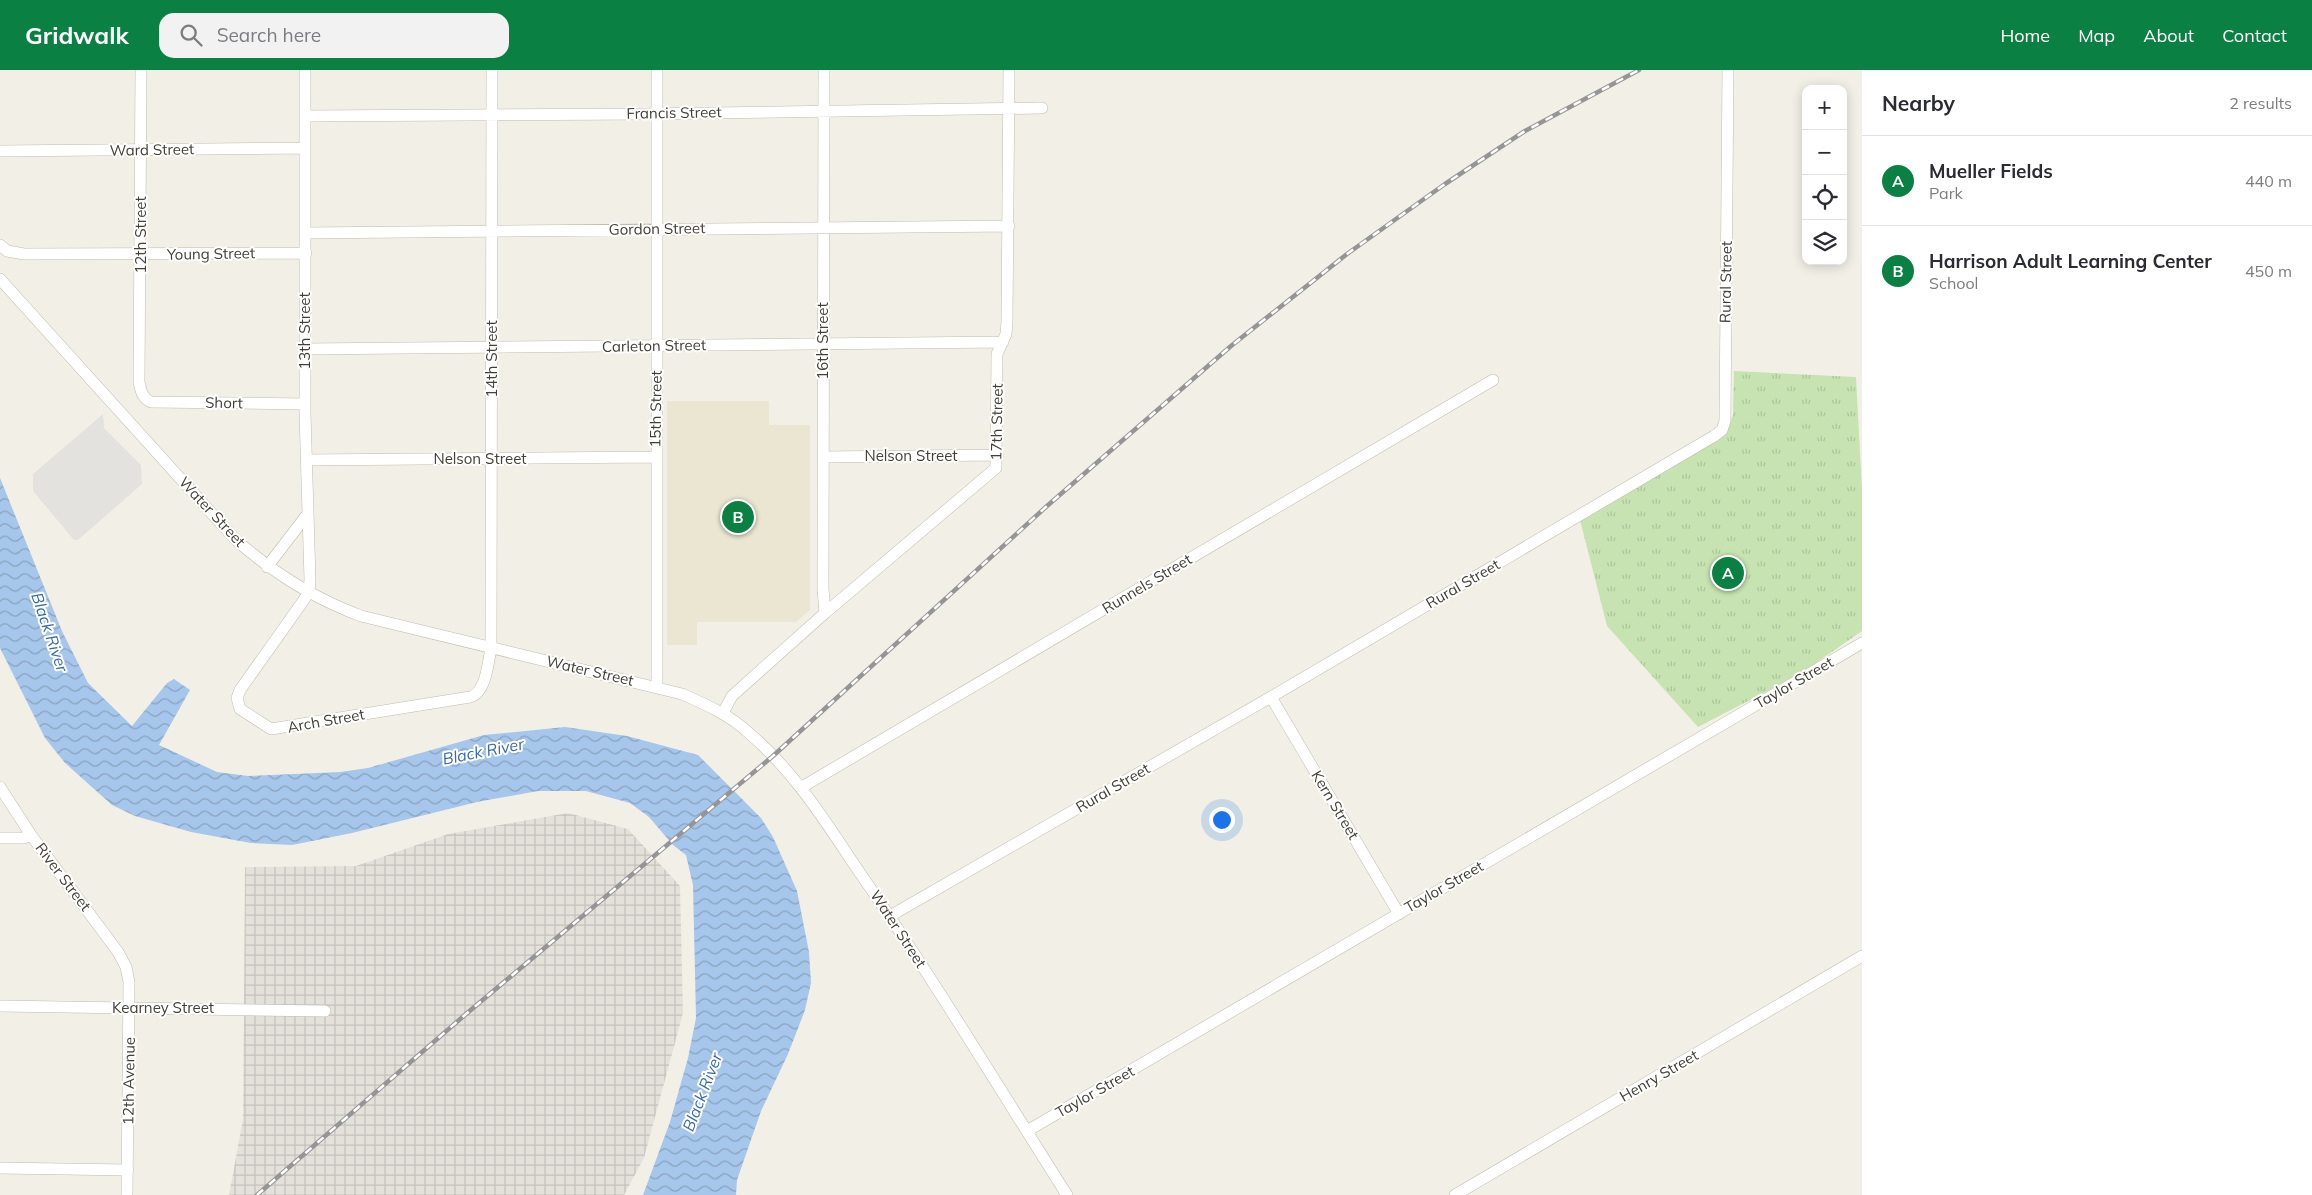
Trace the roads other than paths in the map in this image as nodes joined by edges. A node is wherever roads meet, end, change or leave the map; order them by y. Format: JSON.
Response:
{"nodes":[{"id":1,"x":141,"y":70,"type":"edge"},
{"id":2,"x":305,"y":70,"type":"edge"},
{"id":3,"x":492,"y":70,"type":"edge"},
{"id":4,"x":657,"y":70,"type":"edge"},
{"id":5,"x":824,"y":70,"type":"edge"},
{"id":6,"x":1009,"y":70,"type":"edge"},
{"id":7,"x":1728,"y":70,"type":"edge"},
{"id":8,"x":1042,"y":108,"type":"dead end"},
{"id":9,"x":1009,"y":110,"type":"junction"},
{"id":10,"x":823,"y":112,"type":"junction"},
{"id":11,"x":657,"y":114,"type":"junction"},
{"id":12,"x":492,"y":115,"type":"junction"},
{"id":13,"x":305,"y":116,"type":"junction"},
{"id":14,"x":305,"y":148,"type":"junction"},
{"id":15,"x":141,"y":150,"type":"junction"},
{"id":16,"x":0,"y":151,"type":"edge"},
{"id":17,"x":1009,"y":226,"type":"junction"},
{"id":18,"x":824,"y":228,"type":"junction"},
{"id":19,"x":657,"y":230,"type":"junction"},
{"id":20,"x":492,"y":231,"type":"junction"},
{"id":21,"x":306,"y":233,"type":"junction"},
{"id":22,"x":0,"y":245,"type":"edge"},
{"id":23,"x":306,"y":253,"type":"junction"},
{"id":24,"x":141,"y":255,"type":"junction"},
{"id":25,"x":0,"y":278,"type":"edge"},
{"id":26,"x":1003,"y":342,"type":"junction"},
{"id":27,"x":823,"y":344,"type":"junction"},
{"id":28,"x":656,"y":346,"type":"junction"},
{"id":29,"x":492,"y":347,"type":"junction"},
{"id":30,"x":306,"y":349,"type":"junction"},
{"id":31,"x":1492,"y":380,"type":"dead end"},
{"id":32,"x":144,"y":399,"type":"joint"},
{"id":33,"x":305,"y":404,"type":"junction"},
{"id":34,"x":998,"y":455,"type":"junction"},
{"id":35,"x":655,"y":457,"type":"junction"},
{"id":36,"x":824,"y":457,"type":"junction"},
{"id":37,"x":491,"y":459,"type":"junction"},
{"id":38,"x":306,"y":460,"type":"junction"},
{"id":39,"x":306,"y":516,"type":"junction"},
{"id":40,"x":267,"y":567,"type":"junction"},
{"id":41,"x":308,"y":592,"type":"junction"},
{"id":42,"x":825,"y":613,"type":"junction"},
{"id":43,"x":1862,"y":643,"type":"edge"},
{"id":44,"x":490,"y":648,"type":"junction"},
{"id":45,"x":657,"y":687,"type":"junction"},
{"id":46,"x":1271,"y":697,"type":"junction"},
{"id":47,"x":723,"y":712,"type":"junction"},
{"id":48,"x":0,"y":787,"type":"edge"},
{"id":49,"x":802,"y":787,"type":"junction"},
{"id":50,"x":31,"y":835,"type":"junction"},
{"id":51,"x":0,"y":838,"type":"edge"},
{"id":52,"x":1399,"y":914,"type":"junction"},
{"id":53,"x":890,"y":916,"type":"junction"},
{"id":54,"x":1862,"y":956,"type":"edge"},
{"id":55,"x":126,"y":967,"type":"joint"},
{"id":56,"x":0,"y":1006,"type":"edge"},
{"id":57,"x":130,"y":1007,"type":"junction"},
{"id":58,"x":325,"y":1011,"type":"dead end"},
{"id":59,"x":1027,"y":1131,"type":"junction"},
{"id":60,"x":0,"y":1168,"type":"edge"},
{"id":61,"x":128,"y":1170,"type":"junction"},
{"id":62,"x":128,"y":1195,"type":"edge"},
{"id":63,"x":1067,"y":1195,"type":"edge"},
{"id":64,"x":1455,"y":1195,"type":"edge"}],
"edges":[{"from":1,"to":15,"type":"street","name":"12th Street"},
{"from":2,"to":13,"type":"street","name":"13th Street"},
{"from":3,"to":12,"type":"street","name":"14th Street"},
{"from":4,"to":11,"type":"street","name":"15th Street"},
{"from":5,"to":10,"type":"street","name":"16th Street"},
{"from":6,"to":9,"type":"street","name":"17th Street"},
{"from":7,"to":46,"type":"street","name":"Rural Street"},
{"from":8,"to":9,"type":"street","name":"Francis Street"},
{"from":9,"to":10,"type":"street","name":"Francis Street"},
{"from":9,"to":17,"type":"street","name":"17th Street"},
{"from":10,"to":11,"type":"street","name":"Francis Street"},
{"from":10,"to":18,"type":"street","name":"16th Street"},
{"from":11,"to":12,"type":"street","name":"Francis Street"},
{"from":11,"to":19,"type":"street","name":"15th Street"},
{"from":12,"to":13,"type":"street","name":"Francis Street"},
{"from":12,"to":20,"type":"street","name":"14th Street"},
{"from":13,"to":14,"type":"street","name":"13th Street"},
{"from":14,"to":15,"type":"street","name":"Ward Street"},
{"from":14,"to":21,"type":"street","name":"13th Street"},
{"from":15,"to":16,"type":"street","name":"Ward Street"},
{"from":15,"to":24,"type":"street","name":"12th Street"},
{"from":17,"to":18,"type":"street","name":"Gordon Street"},
{"from":17,"to":26,"type":"street","name":"17th Street"},
{"from":18,"to":19,"type":"street","name":"Gordon Street"},
{"from":18,"to":27,"type":"street","name":"16th Street"},
{"from":19,"to":20,"type":"street","name":"Gordon Street"},
{"from":19,"to":28,"type":"street","name":"15th Street"},
{"from":20,"to":21,"type":"street","name":"Gordon Street"},
{"from":20,"to":29,"type":"street","name":"14th Street"},
{"from":21,"to":23,"type":"street","name":"13th Street"},
{"from":22,"to":24,"type":"street","name":"Young Street"},
{"from":23,"to":24,"type":"street","name":"Young Street"},
{"from":23,"to":30,"type":"street","name":"13th Street"},
{"from":24,"to":32,"type":"street","name":"12th Street"},
{"from":25,"to":40,"type":"street","name":"Water Street"},
{"from":26,"to":27,"type":"street","name":"Carleton Street"},
{"from":26,"to":34,"type":"street","name":"17th Street"},
{"from":27,"to":28,"type":"street","name":"Carleton Street"},
{"from":27,"to":36,"type":"street","name":"16th Street"},
{"from":28,"to":29,"type":"street","name":"Carleton Street"},
{"from":28,"to":35,"type":"street","name":"15th Street"},
{"from":29,"to":30,"type":"street","name":"Carleton Street"},
{"from":29,"to":37,"type":"street","name":"14th Street"},
{"from":30,"to":33,"type":"street","name":"13th Street"},
{"from":31,"to":49,"type":"street","name":"Runnels Street"},
{"from":32,"to":33,"type":"street","name":"Short"},
{"from":33,"to":38,"type":"street","name":"13th Street"},
{"from":34,"to":36,"type":"street","name":"Nelson Street"},
{"from":34,"to":42,"type":"street","name":"17th Street"},
{"from":35,"to":37,"type":"street","name":"Nelson Street"},
{"from":35,"to":45,"type":"street","name":"15th Street"},
{"from":36,"to":42,"type":"street","name":"16th Street"},
{"from":37,"to":38,"type":"street","name":"Nelson Street"},
{"from":37,"to":44,"type":"street","name":"14th Street"},
{"from":38,"to":39,"type":"street","name":"13th Street"},
{"from":39,"to":40,"type":"street"},
{"from":39,"to":41,"type":"street","name":"13th Street"},
{"from":40,"to":41,"type":"street","name":"Water Street"},
{"from":41,"to":44,"type":"street","name":"Water Street"},
{"from":41,"to":44,"type":"street","name":"Arch Street"},
{"from":42,"to":47,"type":"street","name":"17th Street"},
{"from":43,"to":52,"type":"street","name":"Taylor Street"},
{"from":44,"to":45,"type":"street","name":"Water Street"},
{"from":45,"to":47,"type":"street","name":"Water Street"},
{"from":46,"to":52,"type":"street","name":"Kern Street"},
{"from":46,"to":53,"type":"street","name":"Rural Street"},
{"from":47,"to":49,"type":"street","name":"Water Street"},
{"from":48,"to":50,"type":"street","name":"River Street"},
{"from":49,"to":53,"type":"street","name":"Water Street"},
{"from":50,"to":51,"type":"street"},
{"from":50,"to":55,"type":"street","name":"River Street"},
{"from":52,"to":59,"type":"street","name":"Taylor Street"},
{"from":53,"to":59,"type":"street","name":"Water Street"},
{"from":54,"to":64,"type":"street","name":"Henry Street"},
{"from":55,"to":57,"type":"street","name":"12th Avenue"},
{"from":56,"to":57,"type":"street","name":"Kearney Street"},
{"from":57,"to":58,"type":"street","name":"Kearney Street"},
{"from":57,"to":61,"type":"street","name":"12th Avenue"},
{"from":59,"to":63,"type":"street","name":"Water Street"},
{"from":60,"to":61,"type":"street"},
{"from":61,"to":62,"type":"street","name":"12th Avenue"}]}
